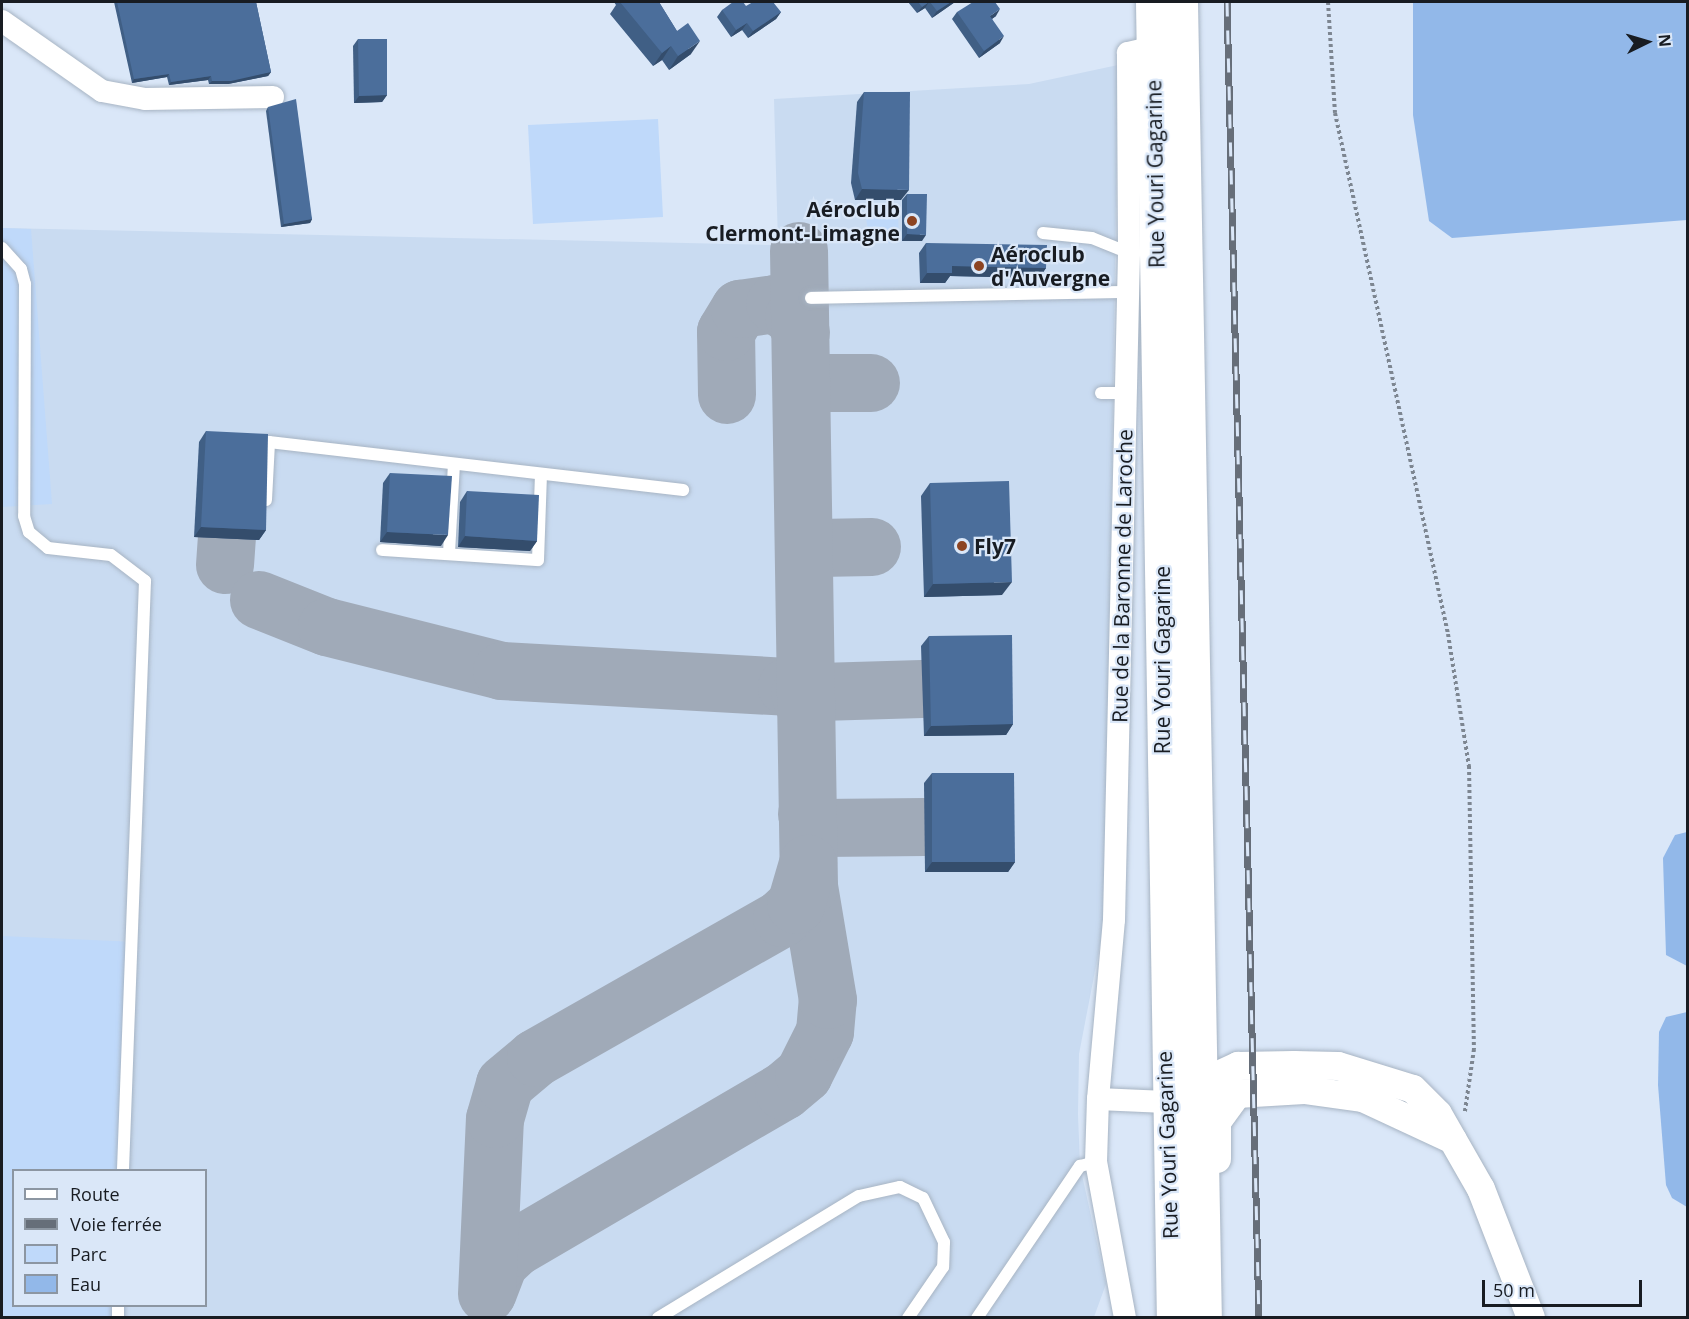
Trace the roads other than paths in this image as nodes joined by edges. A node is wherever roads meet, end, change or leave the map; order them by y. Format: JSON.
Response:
{"nodes":[{"id":1,"x":1152,"y":2,"type":"edge"},
{"id":2,"x":1180,"y":2,"type":"edge"},
{"id":3,"x":2,"y":21,"type":"edge"},
{"id":4,"x":1141,"y":50,"type":"junction"},
{"id":5,"x":273,"y":97,"type":"dead end"},
{"id":6,"x":1043,"y":232,"type":"dead end"},
{"id":7,"x":2,"y":249,"type":"edge"},
{"id":8,"x":1129,"y":253,"type":"junction"},
{"id":9,"x":1128,"y":292,"type":"junction"},
{"id":10,"x":811,"y":298,"type":"dead end"},
{"id":11,"x":1101,"y":393,"type":"dead end"},
{"id":12,"x":1126,"y":393,"type":"junction"},
{"id":13,"x":454,"y":464,"type":"junction"},
{"id":14,"x":541,"y":474,"type":"junction"},
{"id":15,"x":682,"y":490,"type":"dead end"},
{"id":16,"x":265,"y":514,"type":"edge"},
{"id":17,"x":382,"y":550,"type":"dead end"},
{"id":18,"x":450,"y":553,"type":"junction"},
{"id":19,"x":1201,"y":1034,"type":"junction"},
{"id":20,"x":1164,"y":1045,"type":"junction"},
{"id":21,"x":1238,"y":1066,"type":"junction"},
{"id":22,"x":1202,"y":1079,"type":"junction"},
{"id":23,"x":1237,"y":1094,"type":"junction"},
{"id":24,"x":1098,"y":1098,"type":"junction"},
{"id":25,"x":1166,"y":1102,"type":"junction"},
{"id":26,"x":1453,"y":1140,"type":"junction"},
{"id":27,"x":1096,"y":1162,"type":"junction"},
{"id":28,"x":123,"y":1169,"type":"edge"},
{"id":29,"x":1203,"y":1255,"type":"junction"},
{"id":30,"x":658,"y":1317,"type":"edge"},
{"id":31,"x":908,"y":1317,"type":"edge"},
{"id":32,"x":977,"y":1317,"type":"edge"},
{"id":33,"x":1125,"y":1317,"type":"edge"},
{"id":34,"x":1173,"y":1317,"type":"edge"},
{"id":35,"x":1205,"y":1317,"type":"edge"},
{"id":36,"x":1531,"y":1317,"type":"edge"}],
"edges":[{"from":1,"to":4,"type":"main road","name":"Rue Youri Gagarine"},
{"from":2,"to":19,"type":"main road","name":"Rue Youri Gagarine"},
{"from":3,"to":5,"type":"street"},
{"from":4,"to":8,"type":"street","name":"Rue de la Baronne de Laroche"},
{"from":4,"to":20,"type":"main road","name":"Rue Youri Gagarine"},
{"from":6,"to":8,"type":"lane"},
{"from":7,"to":28,"type":"lane"},
{"from":8,"to":9,"type":"street","name":"Rue de la Baronne de Laroche"},
{"from":9,"to":10,"type":"lane"},
{"from":9,"to":12,"type":"street","name":"Rue de la Baronne de Laroche"},
{"from":11,"to":12,"type":"lane"},
{"from":12,"to":24,"type":"street","name":"Rue de la Baronne de Laroche"},
{"from":13,"to":14,"type":"lane"},
{"from":13,"to":16,"type":"lane"},
{"from":13,"to":18,"type":"lane"},
{"from":14,"to":15,"type":"lane"},
{"from":14,"to":18,"type":"lane"},
{"from":17,"to":18,"type":"lane"},
{"from":19,"to":21,"type":"street"},
{"from":19,"to":22,"type":"main road","name":"Rue Youri Gagarine"},
{"from":20,"to":22,"type":"street"},
{"from":20,"to":25,"type":"main road","name":"Rue Youri Gagarine"},
{"from":21,"to":22,"type":"street"},
{"from":21,"to":26,"type":"street"},
{"from":22,"to":23,"type":"street"},
{"from":22,"to":25,"type":"street"},
{"from":22,"to":29,"type":"main road","name":"Rue Youri Gagarine"},
{"from":23,"to":26,"type":"street"},
{"from":23,"to":29,"type":"street"},
{"from":24,"to":25,"type":"street"},
{"from":24,"to":27,"type":"street","name":"Rue de la Baronne de Laroche"},
{"from":25,"to":29,"type":"street"},
{"from":25,"to":34,"type":"main road","name":"Rue Youri Gagarine"},
{"from":26,"to":36,"type":"street"},
{"from":27,"to":32,"type":"lane"},
{"from":27,"to":33,"type":"street","name":"Rue de la Baronne de Laroche"},
{"from":29,"to":35,"type":"main road","name":"Rue Youri Gagarine"},
{"from":30,"to":31,"type":"lane"}]}
